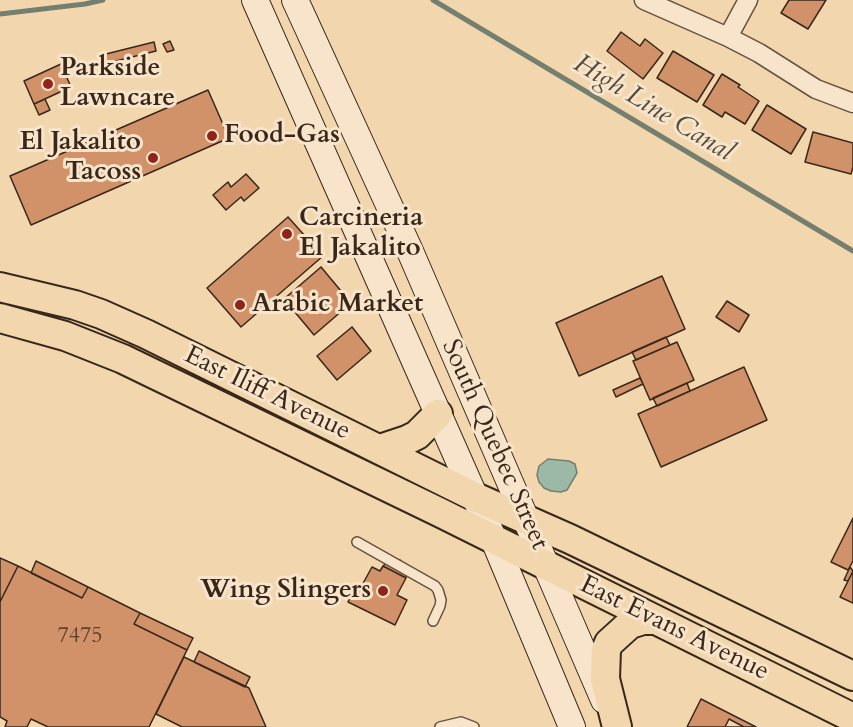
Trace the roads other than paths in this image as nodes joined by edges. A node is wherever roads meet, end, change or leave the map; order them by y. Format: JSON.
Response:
{"nodes":[{"id":1,"x":255,"y":0,"type":"edge"},
{"id":2,"x":295,"y":0,"type":"edge"},
{"id":3,"x":644,"y":0,"type":"edge"},
{"id":4,"x":748,"y":0,"type":"edge"},
{"id":5,"x":728,"y":37,"type":"junction"},
{"id":6,"x":853,"y":103,"type":"edge"},
{"id":7,"x":0,"y":287,"type":"edge"},
{"id":8,"x":0,"y":318,"type":"edge"},
{"id":9,"x":438,"y":414,"type":"junction"},
{"id":10,"x":380,"y":449,"type":"junction"},
{"id":11,"x":475,"y":497,"type":"junction"},
{"id":12,"x":527,"y":520,"type":"junction"},
{"id":13,"x":494,"y":540,"type":"junction"},
{"id":14,"x":357,"y":542,"type":"dead end"},
{"id":15,"x":548,"y":567,"type":"junction"},
{"id":16,"x":654,"y":620,"type":"junction"},
{"id":17,"x":433,"y":621,"type":"dead end"},
{"id":18,"x":853,"y":676,"type":"edge"},
{"id":19,"x":853,"y":718,"type":"edge"},
{"id":20,"x":440,"y":727,"type":"edge"},
{"id":21,"x":474,"y":727,"type":"edge"},
{"id":22,"x":572,"y":727,"type":"edge"},
{"id":23,"x":616,"y":727,"type":"edge"}],
"edges":[{"from":1,"to":9,"type":"main road","name":"South Quebec Street"},
{"from":2,"to":12,"type":"main road","name":"South Quebec Street"},
{"from":3,"to":5,"type":"street"},
{"from":4,"to":5,"type":"street"},
{"from":5,"to":6,"type":"street"},
{"from":7,"to":10,"type":"main road","name":"East Iliff Avenue"},
{"from":8,"to":13,"type":"main road","name":"East Iliff Avenue"},
{"from":9,"to":10,"type":"main road"},
{"from":9,"to":11,"type":"main road","name":"South Quebec Street"},
{"from":10,"to":11,"type":"main road","name":"East Iliff Avenue"},
{"from":11,"to":12,"type":"main road","name":"East Iliff Avenue"},
{"from":11,"to":13,"type":"main road","name":"South Quebec Street"},
{"from":12,"to":15,"type":"main road","name":"South Quebec Street"},
{"from":12,"to":18,"type":"main road","name":"East Evans Avenue"},
{"from":13,"to":15,"type":"main road","name":"East Evans Avenue"},
{"from":13,"to":22,"type":"main road","name":"South Quebec Street"},
{"from":14,"to":17,"type":"lane"},
{"from":15,"to":16,"type":"main road","name":"East Evans Avenue"},
{"from":15,"to":23,"type":"main road","name":"South Quebec Street"},
{"from":16,"to":19,"type":"main road","name":"East Evans Avenue"},
{"from":16,"to":23,"type":"main road"},
{"from":20,"to":21,"type":"lane"}]}
